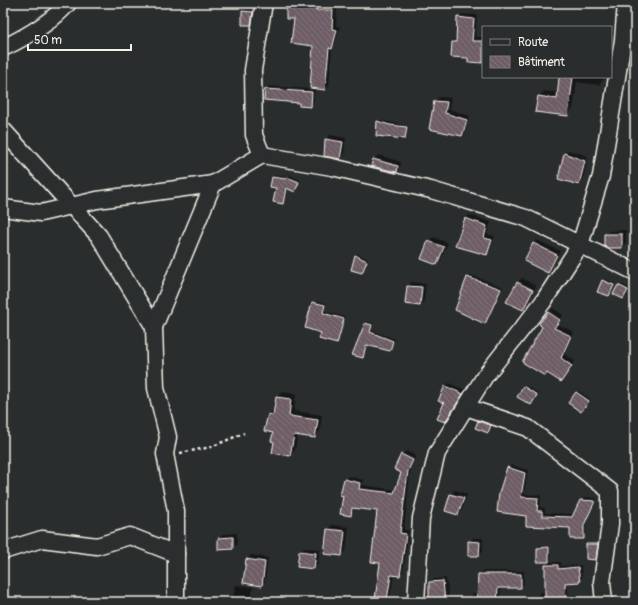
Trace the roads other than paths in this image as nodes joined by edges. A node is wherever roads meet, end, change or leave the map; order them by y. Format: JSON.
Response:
{"nodes":[{"id":1,"x":68,"y":3,"type":"edge"},
{"id":2,"x":264,"y":3,"type":"edge"},
{"id":3,"x":626,"y":3,"type":"edge"},
{"id":4,"x":3,"y":48,"type":"edge"},
{"id":5,"x":3,"y":130,"type":"edge"},
{"id":6,"x":262,"y":155,"type":"junction"},
{"id":7,"x":213,"y":184,"type":"junction"},
{"id":8,"x":72,"y":206,"type":"junction"},
{"id":9,"x":3,"y":208,"type":"edge"},
{"id":10,"x":580,"y":245,"type":"junction"},
{"id":11,"x":635,"y":272,"type":"edge"},
{"id":12,"x":154,"y":327,"type":"junction"},
{"id":13,"x":466,"y":407,"type":"junction"},
{"id":14,"x":3,"y":551,"type":"edge"},
{"id":15,"x":176,"y":554,"type":"junction"},
{"id":16,"x":176,"y":602,"type":"edge"},
{"id":17,"x":416,"y":602,"type":"edge"},
{"id":18,"x":604,"y":602,"type":"edge"}],
"edges":[{"from":1,"to":4,"type":"street"},
{"from":2,"to":6,"type":"street"},
{"from":3,"to":10,"type":"street"},
{"from":5,"to":8,"type":"street"},
{"from":6,"to":7,"type":"street"},
{"from":6,"to":10,"type":"street"},
{"from":7,"to":8,"type":"street"},
{"from":7,"to":12,"type":"street"},
{"from":8,"to":9,"type":"street"},
{"from":8,"to":12,"type":"street"},
{"from":10,"to":11,"type":"street"},
{"from":10,"to":13,"type":"street"},
{"from":12,"to":15,"type":"street"},
{"from":13,"to":17,"type":"street"},
{"from":13,"to":18,"type":"street"},
{"from":14,"to":15,"type":"street"},
{"from":15,"to":16,"type":"street"}]}
